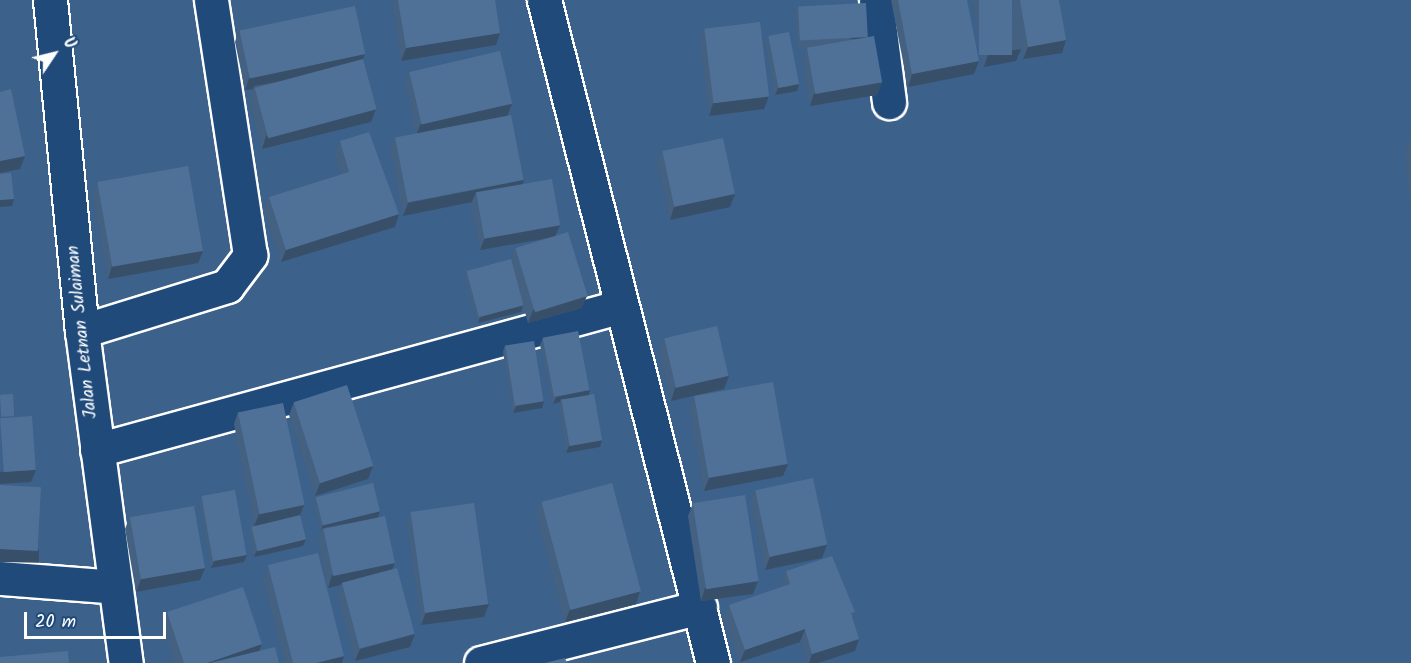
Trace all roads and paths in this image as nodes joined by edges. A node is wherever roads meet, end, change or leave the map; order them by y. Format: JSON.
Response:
{"nodes":[{"id":1,"x":50,"y":0,"type":"edge"},
{"id":2,"x":211,"y":0,"type":"edge"},
{"id":3,"x":544,"y":0,"type":"edge"},
{"id":4,"x":876,"y":0,"type":"edge"},
{"id":5,"x":889,"y":102,"type":"dead end"},
{"id":6,"x":622,"y":306,"type":"junction"},
{"id":7,"x":82,"y":331,"type":"junction"},
{"id":8,"x":97,"y":450,"type":"junction"},
{"id":9,"x":0,"y":578,"type":"edge"},
{"id":10,"x":116,"y":587,"type":"junction"},
{"id":11,"x":700,"y":608,"type":"junction"},
{"id":12,"x":126,"y":663,"type":"edge"},
{"id":13,"x":481,"y":663,"type":"edge"},
{"id":14,"x":713,"y":663,"type":"edge"}],
"edges":[{"from":1,"to":7,"type":"street","name":"Jalan Letnan Sulaiman"},
{"from":2,"to":7,"type":"street"},
{"from":3,"to":6,"type":"street"},
{"from":4,"to":5,"type":"street"},
{"from":6,"to":8,"type":"street"},
{"from":6,"to":11,"type":"street"},
{"from":7,"to":8,"type":"street","name":"Jalan Letnan Sulaiman"},
{"from":8,"to":10,"type":"street","name":"Jalan Letnan Sulaiman"},
{"from":9,"to":10,"type":"street"},
{"from":10,"to":12,"type":"street","name":"Jalan Letnan Sulaiman"},
{"from":11,"to":13,"type":"street"},
{"from":11,"to":14,"type":"street"}]}
